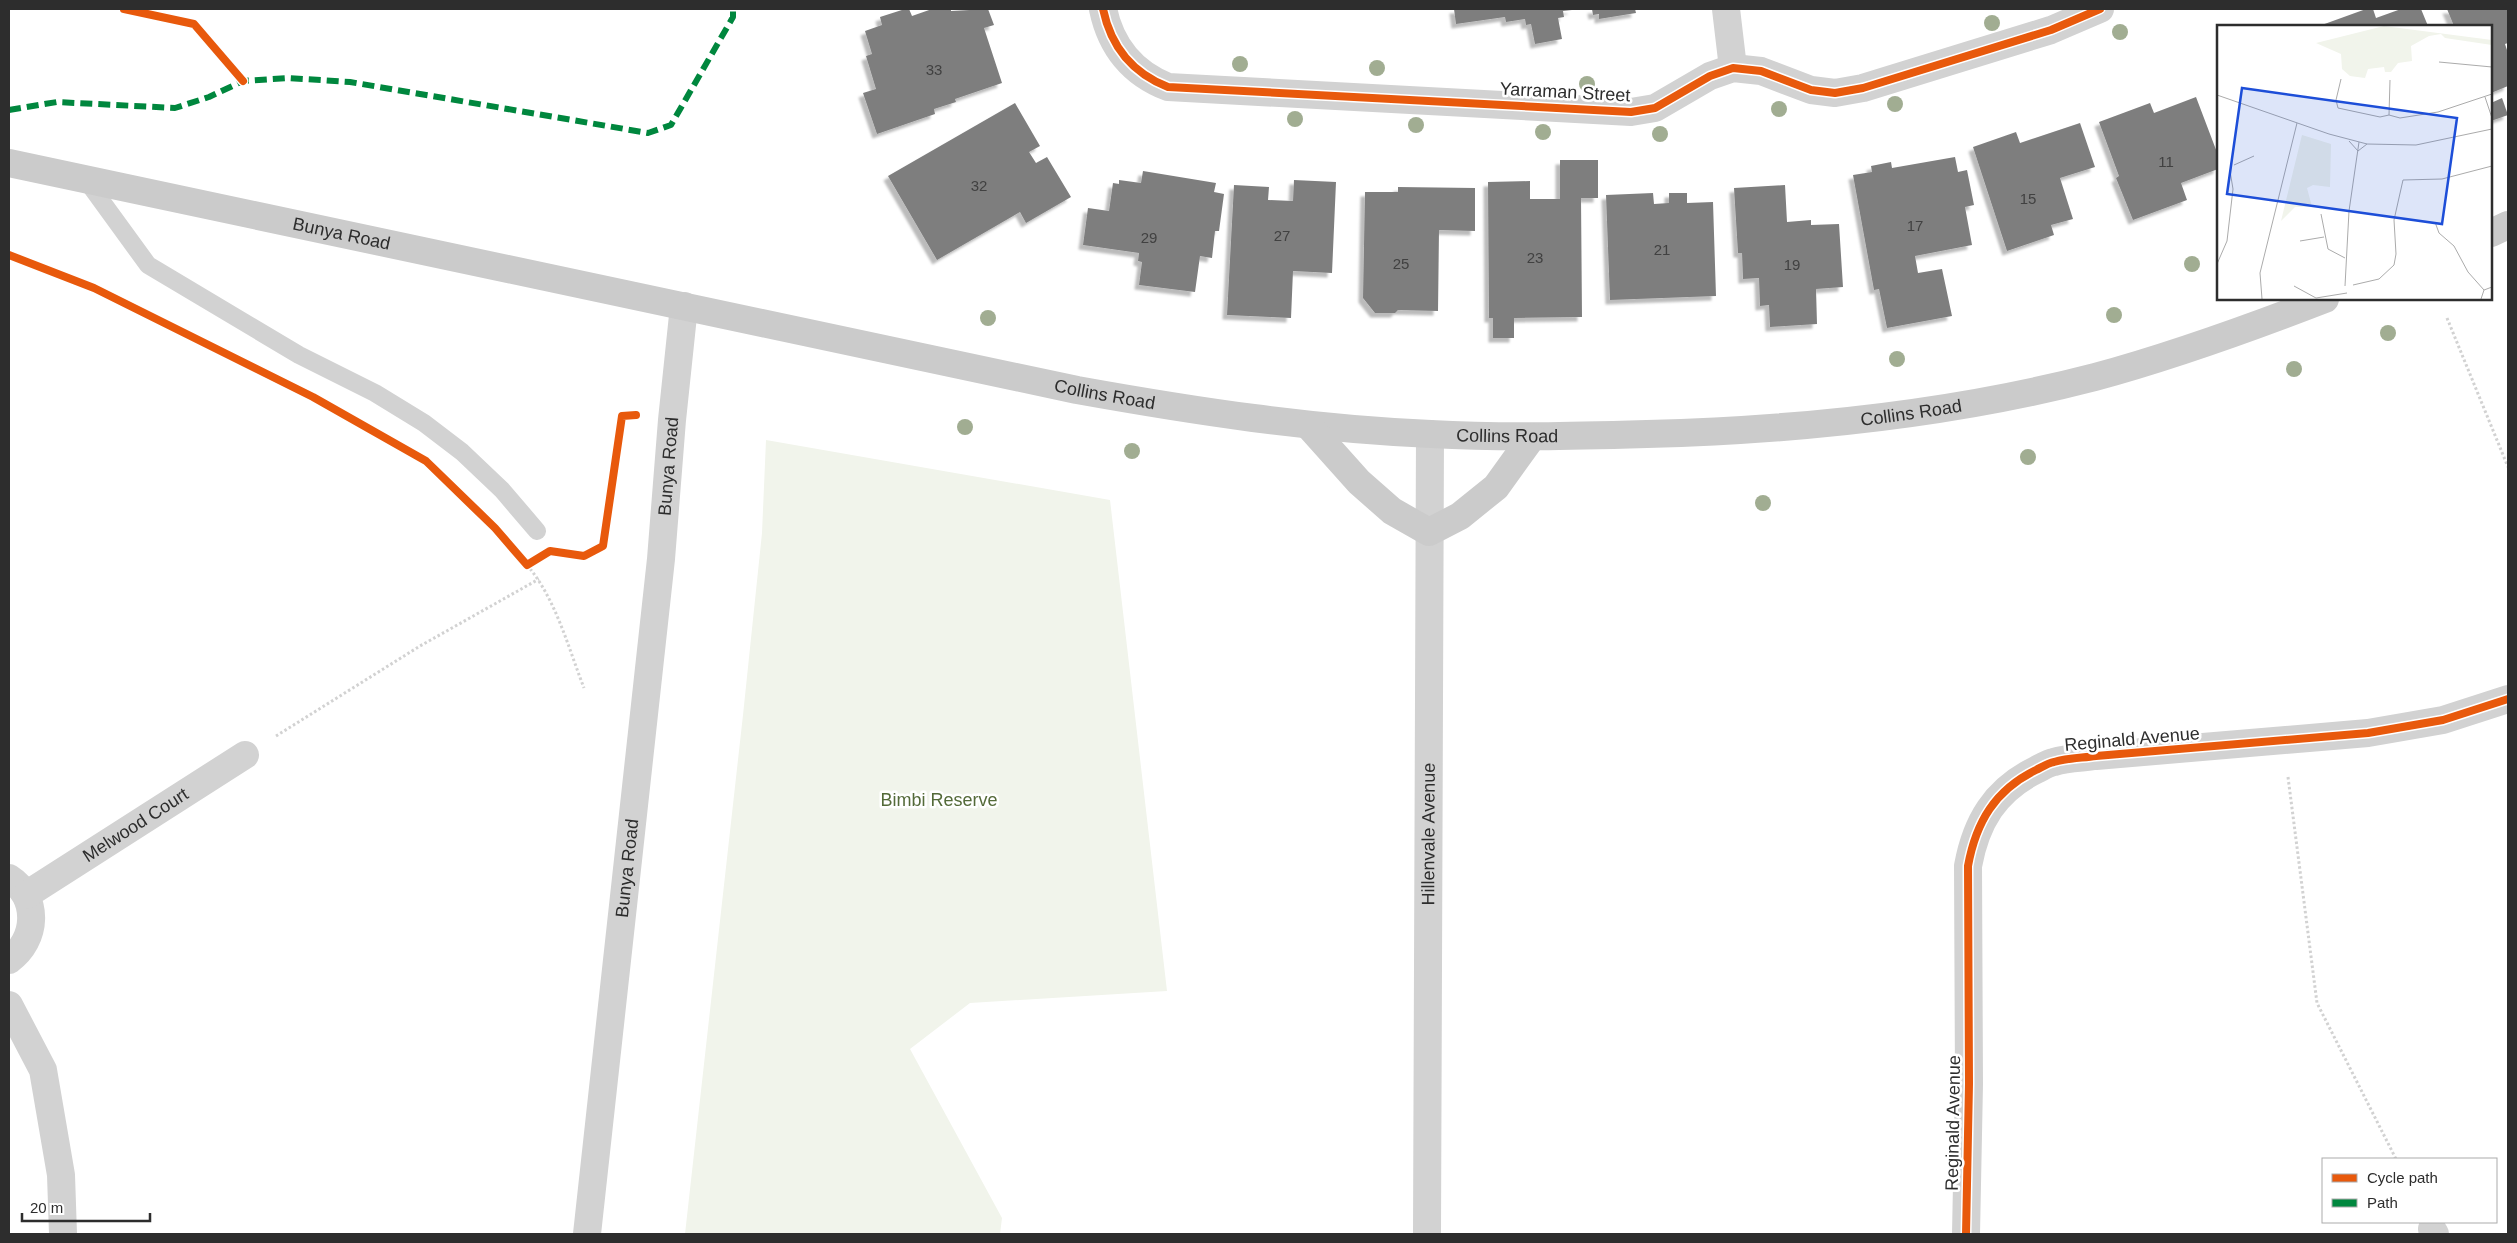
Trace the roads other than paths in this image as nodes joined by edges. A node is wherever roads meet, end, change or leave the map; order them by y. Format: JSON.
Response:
{"nodes":[{"id":1,"x":1103,"y":9,"type":"edge"},
{"id":2,"x":1726,"y":9,"type":"edge"},
{"id":3,"x":2100,"y":9,"type":"edge"},
{"id":4,"x":1734,"y":68,"type":"junction"},
{"id":5,"x":9,"y":162,"type":"edge"},
{"id":6,"x":84,"y":177,"type":"junction"},
{"id":7,"x":2508,"y":225,"type":"edge"},
{"id":8,"x":2492,"y":233,"type":"edge"},
{"id":9,"x":2322,"y":300,"type":"edge"},
{"id":10,"x":684,"y":306,"type":"junction"},
{"id":11,"x":1308,"y":425,"type":"junction"},
{"id":12,"x":1430,"y":434,"type":"junction"},
{"id":13,"x":1532,"y":437,"type":"junction"},
{"id":14,"x":537,"y":531,"type":"road end"},
{"id":15,"x":1429,"y":532,"type":"junction"},
{"id":16,"x":2508,"y":699,"type":"edge"},
{"id":17,"x":246,"y":755,"type":"road end"},
{"id":18,"x":17,"y":887,"type":"edge"},
{"id":19,"x":9,"y":960,"type":"edge"},
{"id":20,"x":9,"y":1005,"type":"edge"},
{"id":21,"x":64,"y":1234,"type":"edge"},
{"id":22,"x":586,"y":1234,"type":"edge"},
{"id":23,"x":1427,"y":1234,"type":"edge"},
{"id":24,"x":1966,"y":1234,"type":"edge"}],
"edges":[{"from":1,"to":4,"type":"street","name":"Yarraman Street"},
{"from":2,"to":4,"type":"street"},
{"from":3,"to":4,"type":"street","name":"Yarraman Street"},
{"from":5,"to":6,"type":"main road","name":"Bunya Road"},
{"from":6,"to":10,"type":"main road","name":"Bunya Road"},
{"from":6,"to":14,"type":"lane"},
{"from":7,"to":8,"type":"main road"},
{"from":9,"to":13,"type":"main road","name":"Collins Road"},
{"from":10,"to":11,"type":"main road","name":"Collins Road"},
{"from":10,"to":22,"type":"street","name":"Bunya Road"},
{"from":11,"to":12,"type":"main road","name":"Collins Road"},
{"from":11,"to":15,"type":"main road"},
{"from":12,"to":13,"type":"main road","name":"Collins Road"},
{"from":12,"to":15,"type":"street","name":"Hillenvale Avenue"},
{"from":13,"to":15,"type":"main road"},
{"from":15,"to":23,"type":"street","name":"Hillenvale Avenue"},
{"from":16,"to":24,"type":"street","name":"Reginald Avenue"},
{"from":17,"to":18,"type":"street","name":"Melwood Court"},
{"from":18,"to":19,"type":"street"},
{"from":20,"to":21,"type":"street"}]}
